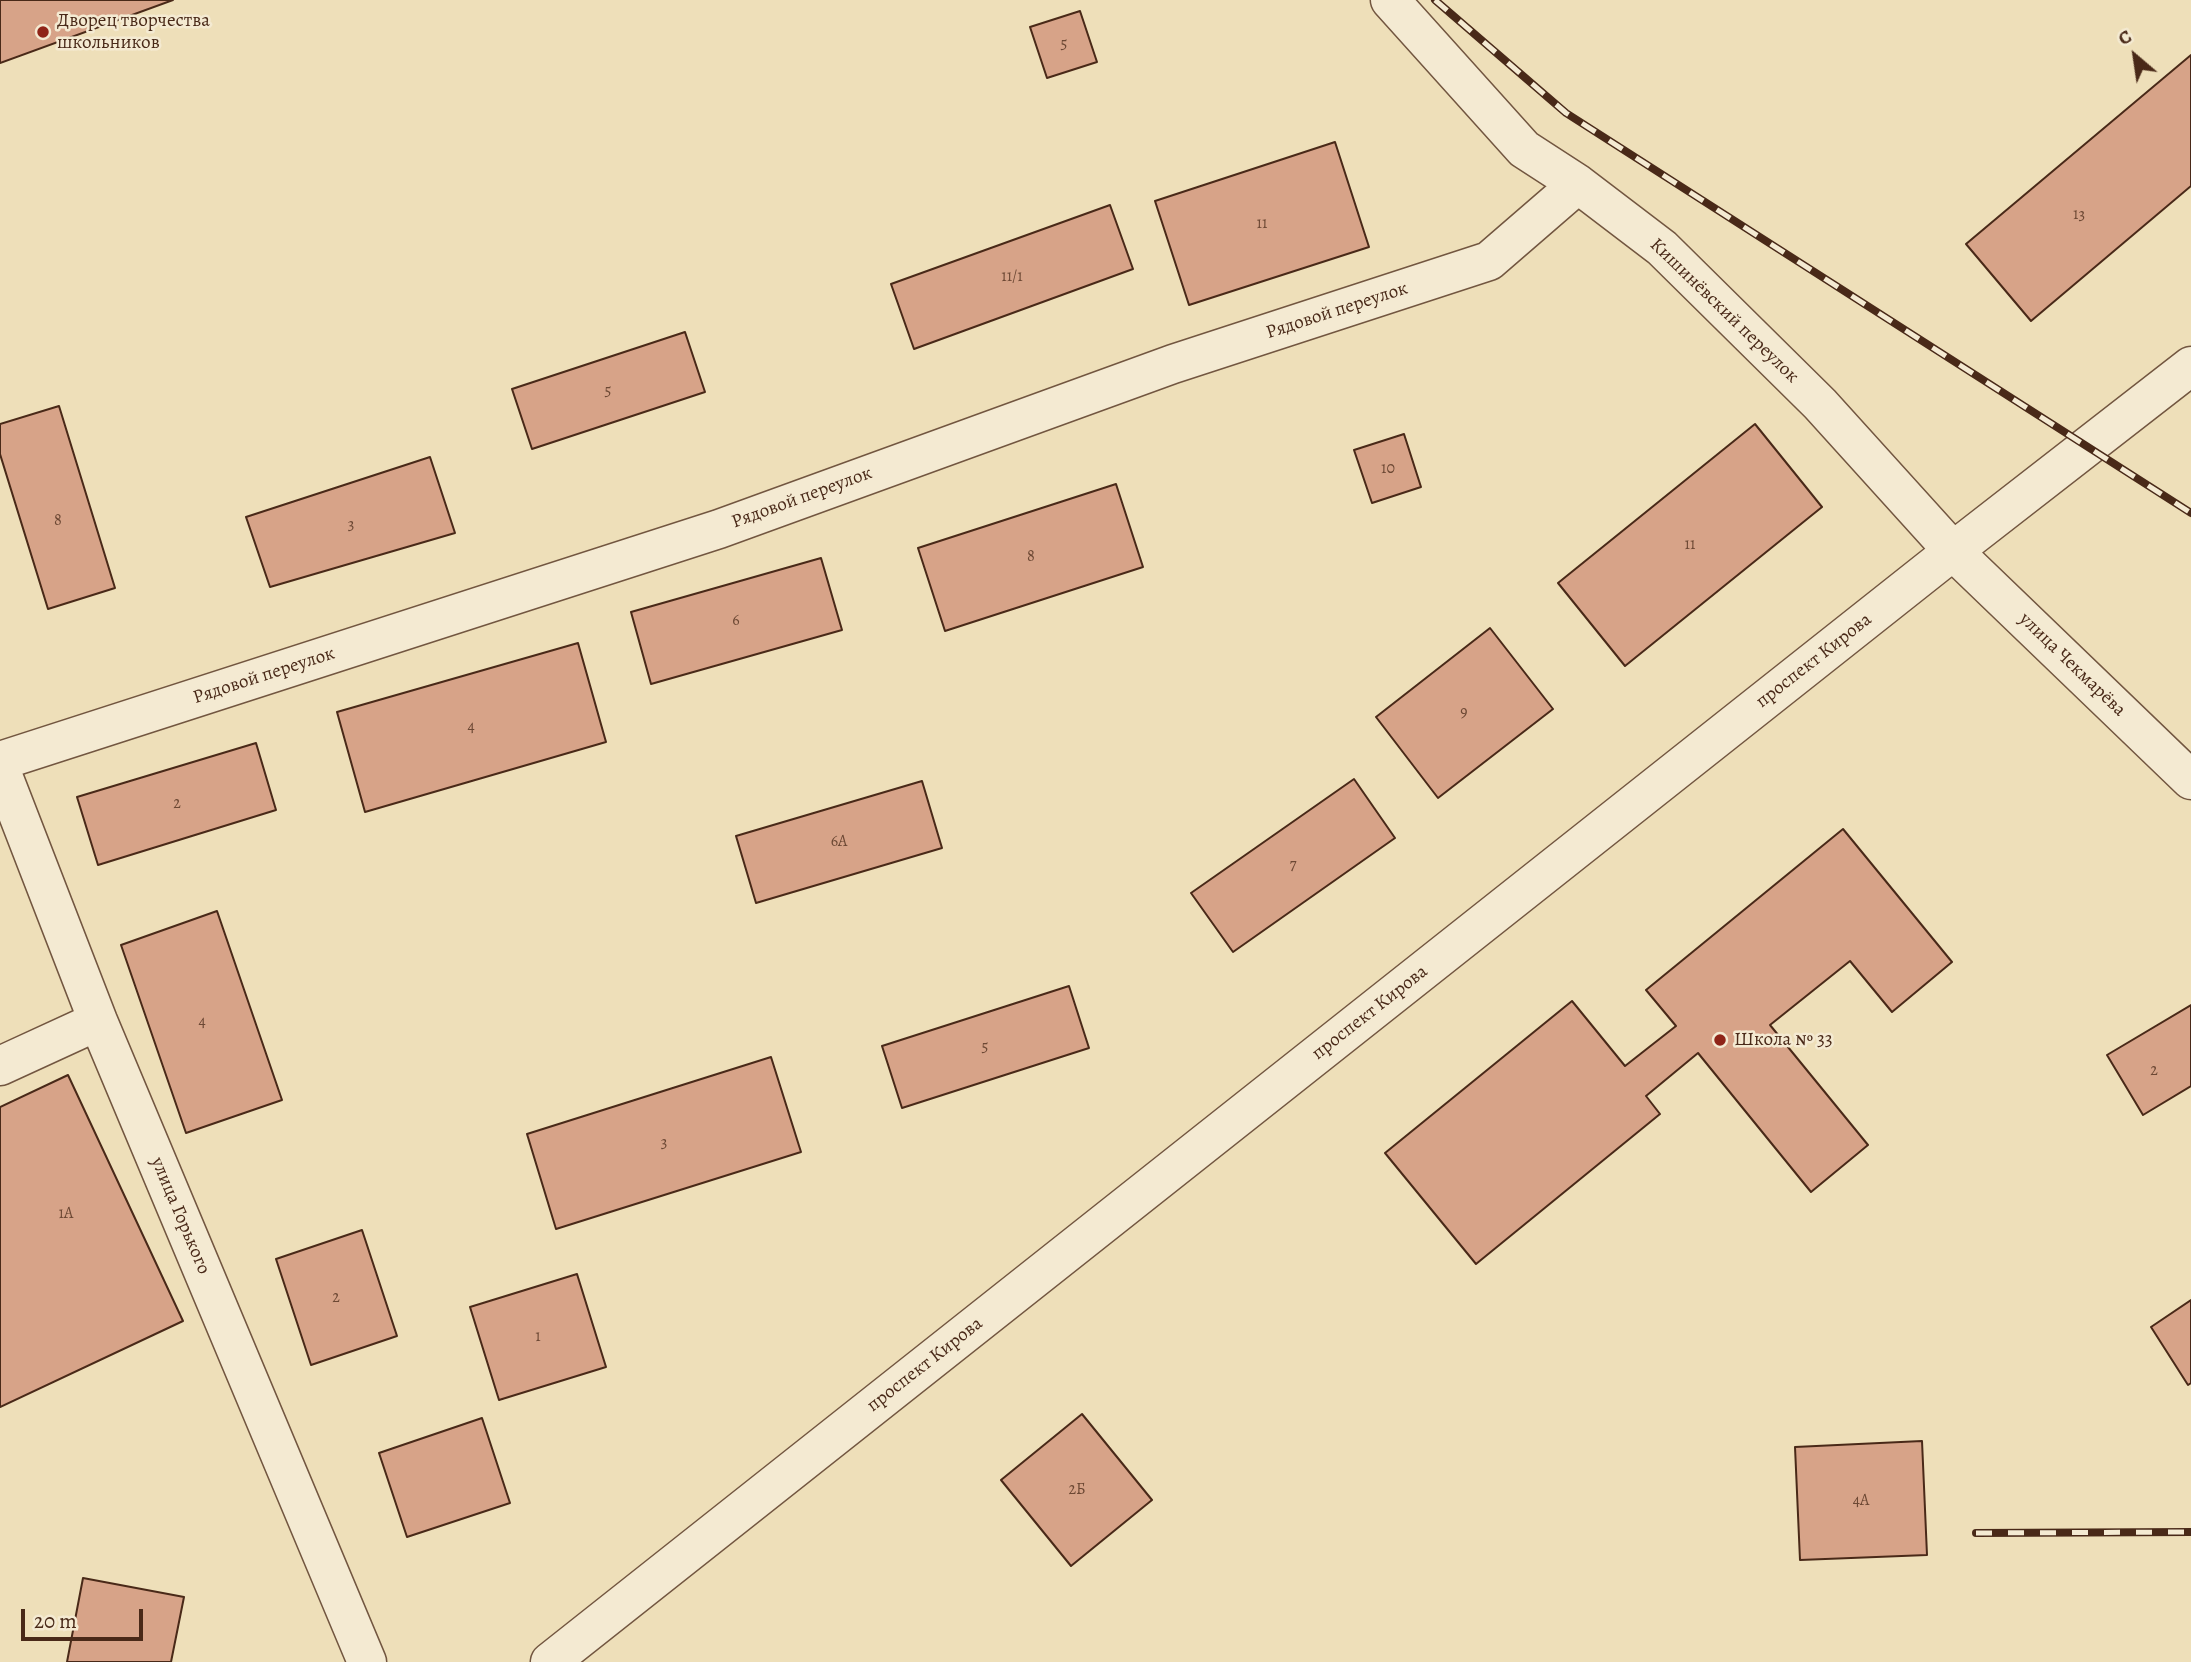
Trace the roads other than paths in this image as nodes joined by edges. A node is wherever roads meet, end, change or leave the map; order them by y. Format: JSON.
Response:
{"nodes":[{"id":1,"x":1390,"y":0,"type":"edge"},
{"id":2,"x":1578,"y":184,"type":"junction"},
{"id":3,"x":2191,"y":366,"type":"edge"},
{"id":4,"x":1953,"y":551,"type":"junction"},
{"id":5,"x":0,"y":761,"type":"edge"},
{"id":6,"x":0,"y":768,"type":"edge"},
{"id":7,"x":2191,"y":780,"type":"edge"},
{"id":8,"x":98,"y":1021,"type":"junction"},
{"id":9,"x":0,"y":1066,"type":"edge"},
{"id":10,"x":367,"y":1662,"type":"edge"},
{"id":11,"x":550,"y":1662,"type":"edge"}],
"edges":[{"from":1,"to":2,"type":"street","name":"Кишинёвский переулок"},
{"from":2,"to":4,"type":"street","name":"Кишинёвский переулок"},
{"from":2,"to":5,"type":"street","name":"Рядовой переулок"},
{"from":3,"to":4,"type":"street","name":"проспект Кирова"},
{"from":4,"to":7,"type":"street","name":"улица Чекмарёва"},
{"from":4,"to":11,"type":"street","name":"проспект Кирова"},
{"from":6,"to":8,"type":"street","name":"улица Горького"},
{"from":8,"to":9,"type":"street"},
{"from":8,"to":10,"type":"street","name":"улица Горького"}]}
